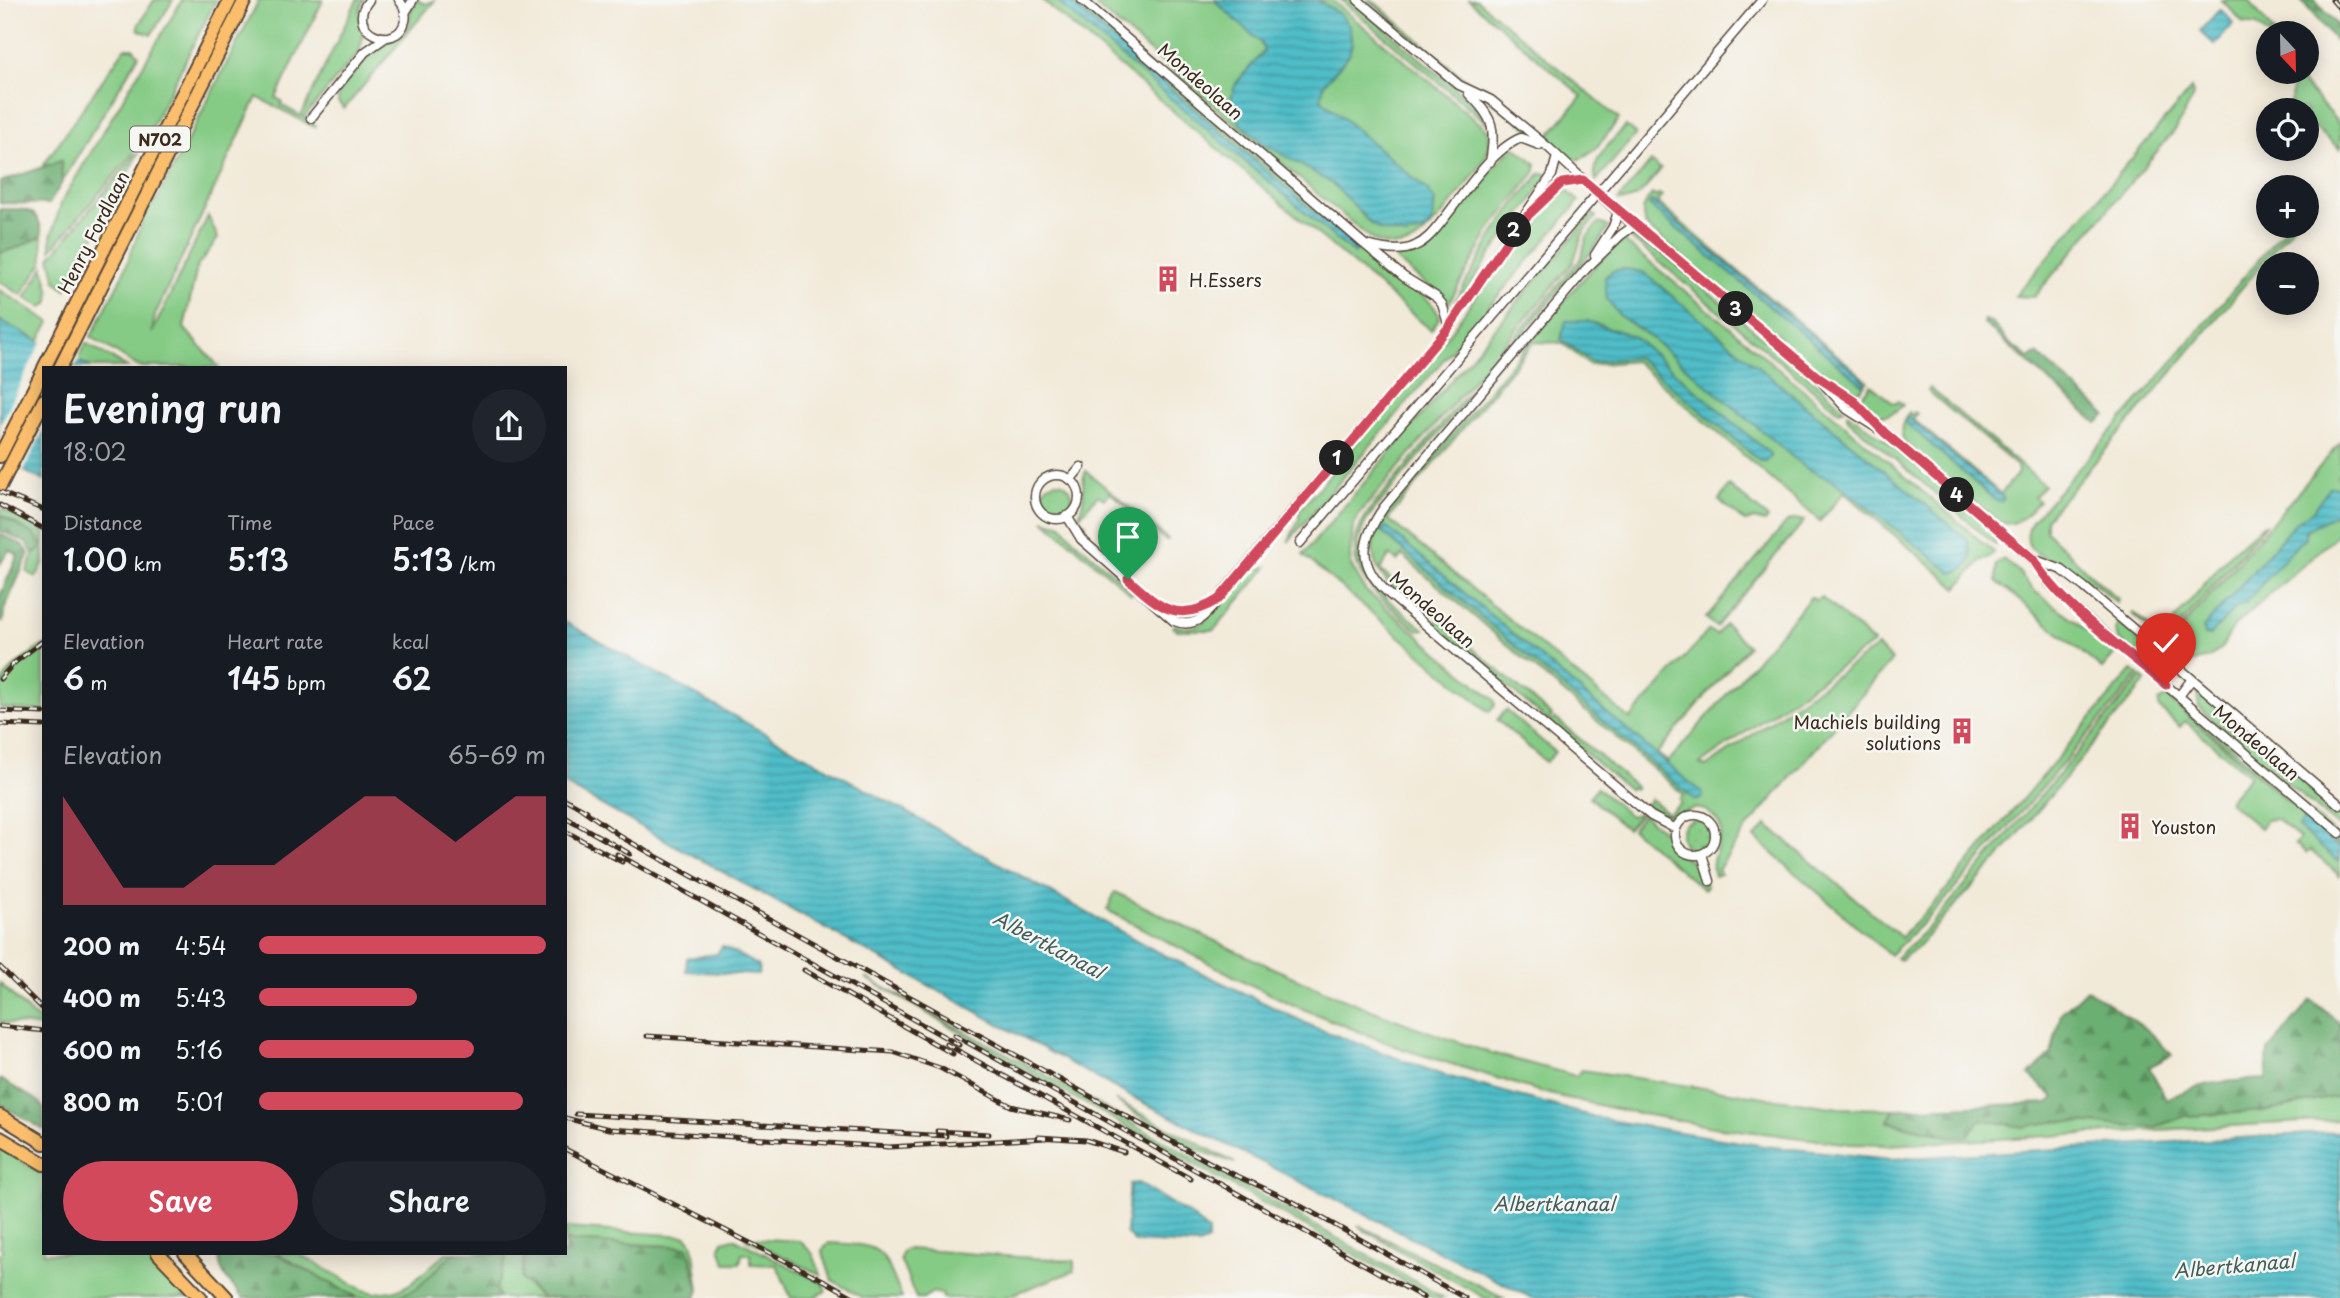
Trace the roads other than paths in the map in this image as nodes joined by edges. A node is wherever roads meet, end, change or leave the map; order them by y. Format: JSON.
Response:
{"nodes":[{"id":1,"x":230,"y":0,"type":"edge"},
{"id":2,"x":245,"y":0,"type":"edge"},
{"id":3,"x":369,"y":0,"type":"edge"},
{"id":4,"x":399,"y":0,"type":"edge"},
{"id":5,"x":413,"y":0,"type":"edge"},
{"id":6,"x":1082,"y":0,"type":"edge"},
{"id":7,"x":1358,"y":0,"type":"edge"},
{"id":8,"x":1762,"y":0,"type":"edge"},
{"id":9,"x":405,"y":13,"type":"junction"},
{"id":10,"x":368,"y":31,"type":"junction"},
{"id":11,"x":385,"y":38,"type":"junction"},
{"id":12,"x":365,"y":52,"type":"junction"},
{"id":13,"x":1459,"y":85,"type":"junction"},
{"id":14,"x":311,"y":118,"type":"dead end"},
{"id":15,"x":1549,"y":148,"type":"junction"},
{"id":16,"x":1557,"y":156,"type":"junction"},
{"id":17,"x":1490,"y":162,"type":"junction"},
{"id":18,"x":1583,"y":180,"type":"junction"},
{"id":19,"x":1597,"y":193,"type":"junction"},
{"id":20,"x":1618,"y":212,"type":"junction"},
{"id":21,"x":1635,"y":225,"type":"junction"},
{"id":22,"x":1517,"y":226,"type":"junction"},
{"id":23,"x":1364,"y":244,"type":"junction"},
{"id":24,"x":1586,"y":269,"type":"junction"},
{"id":25,"x":1449,"y":327,"type":"junction"},
{"id":26,"x":45,"y":366,"type":"edge"},
{"id":27,"x":61,"y":366,"type":"edge"},
{"id":28,"x":42,"y":372,"type":"edge"},
{"id":29,"x":42,"y":404,"type":"edge"},
{"id":30,"x":0,"y":456,"type":"edge"},
{"id":31,"x":1082,"y":467,"type":"dead end"},
{"id":32,"x":1071,"y":480,"type":"junction"},
{"id":33,"x":0,"y":486,"type":"edge"},
{"id":34,"x":1067,"y":516,"type":"junction"},
{"id":35,"x":1300,"y":543,"type":"dead end"},
{"id":36,"x":2033,"y":559,"type":"junction"},
{"id":37,"x":2192,"y":679,"type":"junction"},
{"id":38,"x":2179,"y":696,"type":"junction"},
{"id":39,"x":2340,"y":805,"type":"edge"},
{"id":40,"x":1676,"y":829,"type":"junction"},
{"id":41,"x":2340,"y":833,"type":"edge"},
{"id":42,"x":1702,"y":854,"type":"junction"},
{"id":43,"x":1710,"y":881,"type":"dead end"},
{"id":44,"x":0,"y":1116,"type":"edge"},
{"id":45,"x":0,"y":1138,"type":"edge"},
{"id":46,"x":42,"y":1142,"type":"edge"},
{"id":47,"x":42,"y":1163,"type":"edge"},
{"id":48,"x":160,"y":1255,"type":"edge"},
{"id":49,"x":187,"y":1255,"type":"edge"},
{"id":50,"x":201,"y":1298,"type":"edge"},
{"id":51,"x":227,"y":1298,"type":"edge"}],
"edges":[{"from":1,"to":26,"type":"main road","name":"Henry Fordlaan","number":"N702"},
{"from":2,"to":27,"type":"main road","name":"Henry Fordlaan","number":"N702"},
{"from":3,"to":10,"type":"street"},
{"from":4,"to":9,"type":"street"},
{"from":5,"to":9,"type":"street"},
{"from":6,"to":23,"type":"street","name":"Mondeolaan"},
{"from":7,"to":13,"type":"street","name":"Mondeolaan"},
{"from":8,"to":19,"type":"street"},
{"from":9,"to":11,"type":"street"},
{"from":10,"to":11,"type":"street"},
{"from":10,"to":12,"type":"street"},
{"from":11,"to":12,"type":"street"},
{"from":12,"to":14,"type":"street"},
{"from":13,"to":15,"type":"street","name":"Mondeolaan"},
{"from":13,"to":17,"type":"street"},
{"from":15,"to":16,"type":"street","name":"Mondeolaan"},
{"from":15,"to":17,"type":"street"},
{"from":16,"to":18,"type":"street","name":"Mondeolaan"},
{"from":16,"to":22,"type":"street"},
{"from":17,"to":23,"type":"street"},
{"from":18,"to":19,"type":"street","name":"Mondeolaan"},
{"from":18,"to":22,"type":"street"},
{"from":19,"to":20,"type":"street","name":"Mondeolaan"},
{"from":19,"to":35,"type":"street"},
{"from":20,"to":21,"type":"street","name":"Mondeolaan"},
{"from":20,"to":24,"type":"street"},
{"from":21,"to":24,"type":"street"},
{"from":21,"to":36,"type":"street","name":"Mondeolaan"},
{"from":22,"to":25,"type":"street"},
{"from":23,"to":25,"type":"street","name":"Mondeolaan"},
{"from":24,"to":40,"type":"street","name":"Mondeolaan"},
{"from":25,"to":34,"type":"street"},
{"from":28,"to":30,"type":"main road","name":"Henry Fordlaan","number":"N702"},
{"from":29,"to":33,"type":"main road"},
{"from":31,"to":32,"type":"street"},
{"from":32,"to":34,"type":"street"},
{"from":32,"to":34,"type":"street"},
{"from":36,"to":37,"type":"street","name":"Mondeolaan"},
{"from":36,"to":38,"type":"street","name":"Mondeolaan"},
{"from":37,"to":38,"type":"street"},
{"from":37,"to":39,"type":"street","name":"Mondeolaan"},
{"from":38,"to":41,"type":"street","name":"Mondeolaan"},
{"from":40,"to":42,"type":"street"},
{"from":40,"to":42,"type":"street"},
{"from":42,"to":43,"type":"street"},
{"from":44,"to":46,"type":"main road"},
{"from":45,"to":47,"type":"main road"},
{"from":48,"to":50,"type":"main road"},
{"from":49,"to":51,"type":"main road"}]}
